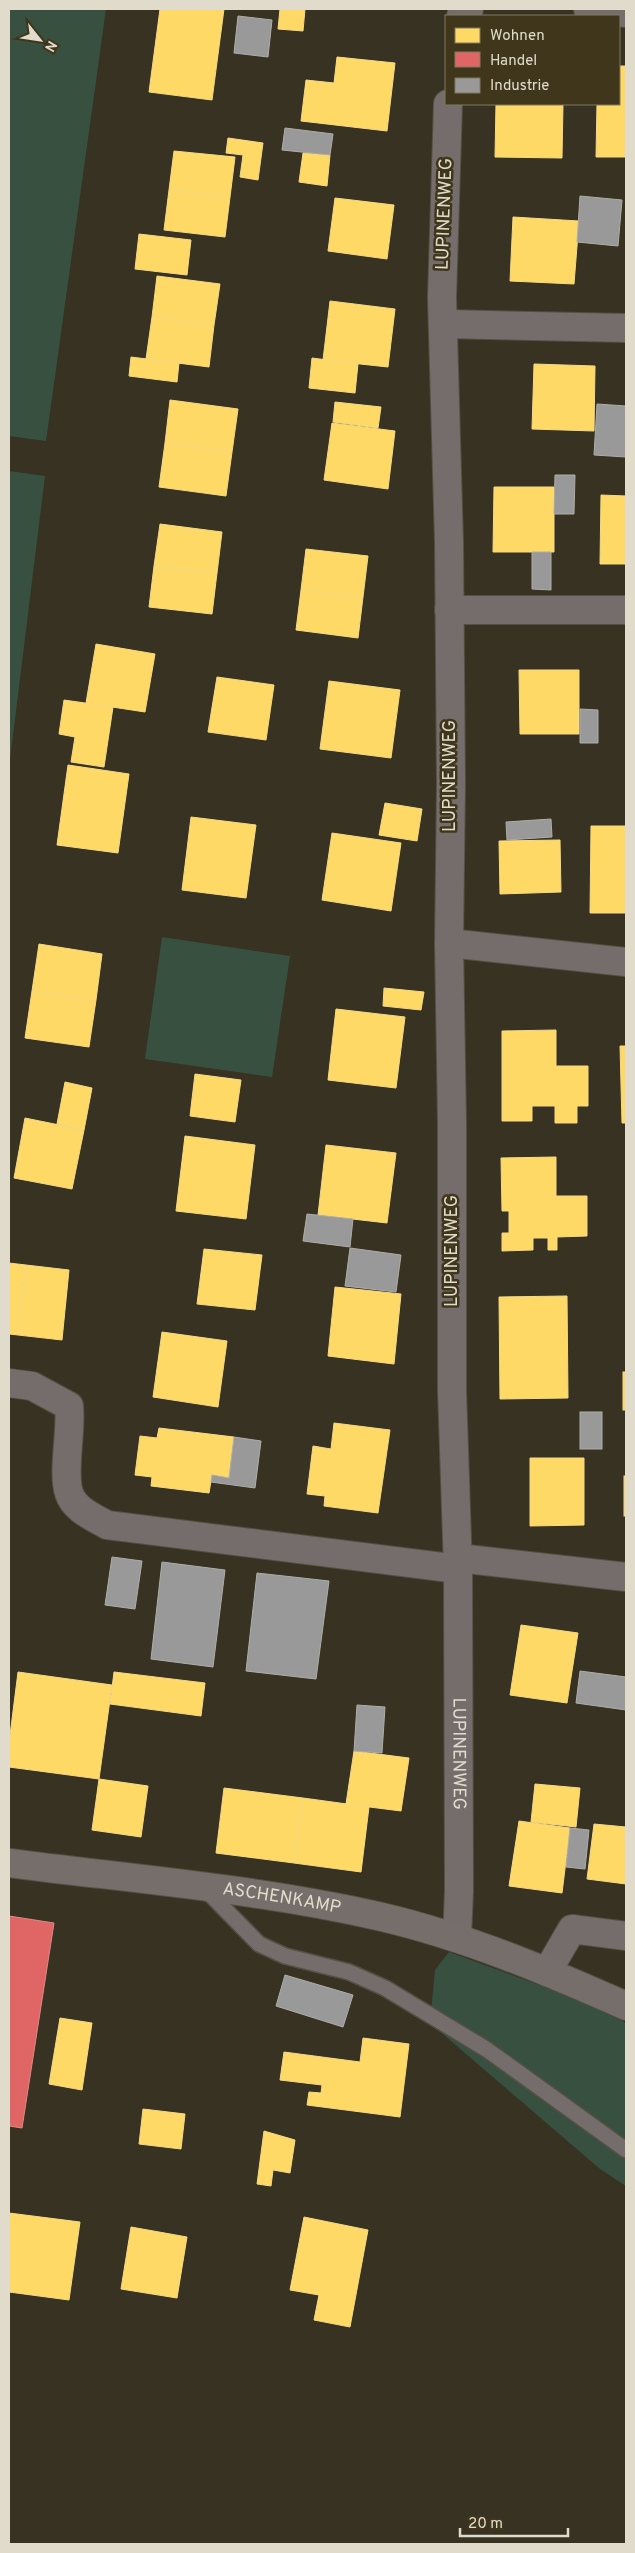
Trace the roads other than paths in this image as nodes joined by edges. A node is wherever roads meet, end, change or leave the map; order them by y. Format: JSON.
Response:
{"nodes":[{"id":1,"x":588,"y":9,"type":"edge"},
{"id":2,"x":626,"y":13,"type":"edge"},
{"id":3,"x":448,"y":105,"type":"edge"},
{"id":4,"x":444,"y":324,"type":"junction"},
{"id":5,"x":626,"y":328,"type":"edge"},
{"id":6,"x":449,"y":610,"type":"junction"},
{"id":7,"x":626,"y":610,"type":"edge"},
{"id":8,"x":449,"y":943,"type":"junction"},
{"id":9,"x":626,"y":962,"type":"edge"},
{"id":10,"x":9,"y":1383,"type":"edge"},
{"id":11,"x":458,"y":1563,"type":"junction"},
{"id":12,"x":626,"y":1577,"type":"edge"},
{"id":13,"x":9,"y":1863,"type":"edge"},
{"id":14,"x":204,"y":1888,"type":"junction"},
{"id":15,"x":626,"y":1936,"type":"edge"},
{"id":16,"x":457,"y":1938,"type":"junction"},
{"id":17,"x":547,"y":1972,"type":"junction"},
{"id":18,"x":626,"y":2006,"type":"edge"},
{"id":19,"x":626,"y":2150,"type":"edge"}],
"edges":[{"from":1,"to":2,"type":"street"},
{"from":3,"to":4,"type":"street","name":"LUPINENWEG"},
{"from":4,"to":5,"type":"street"},
{"from":4,"to":6,"type":"street","name":"LUPINENWEG"},
{"from":6,"to":7,"type":"street"},
{"from":6,"to":8,"type":"street","name":"LUPINENWEG"},
{"from":8,"to":9,"type":"street"},
{"from":8,"to":11,"type":"street","name":"LUPINENWEG"},
{"from":10,"to":11,"type":"street"},
{"from":11,"to":12,"type":"street"},
{"from":11,"to":16,"type":"street","name":"LUPINENWEG"},
{"from":13,"to":14,"type":"street","name":"ASCHENKAMP"},
{"from":14,"to":16,"type":"street","name":"ASCHENKAMP"},
{"from":14,"to":19,"type":"lane"},
{"from":15,"to":17,"type":"street"},
{"from":16,"to":17,"type":"street","name":"ASCHENKAMP"},
{"from":17,"to":18,"type":"street","name":"ASCHENKAMP"}]}
